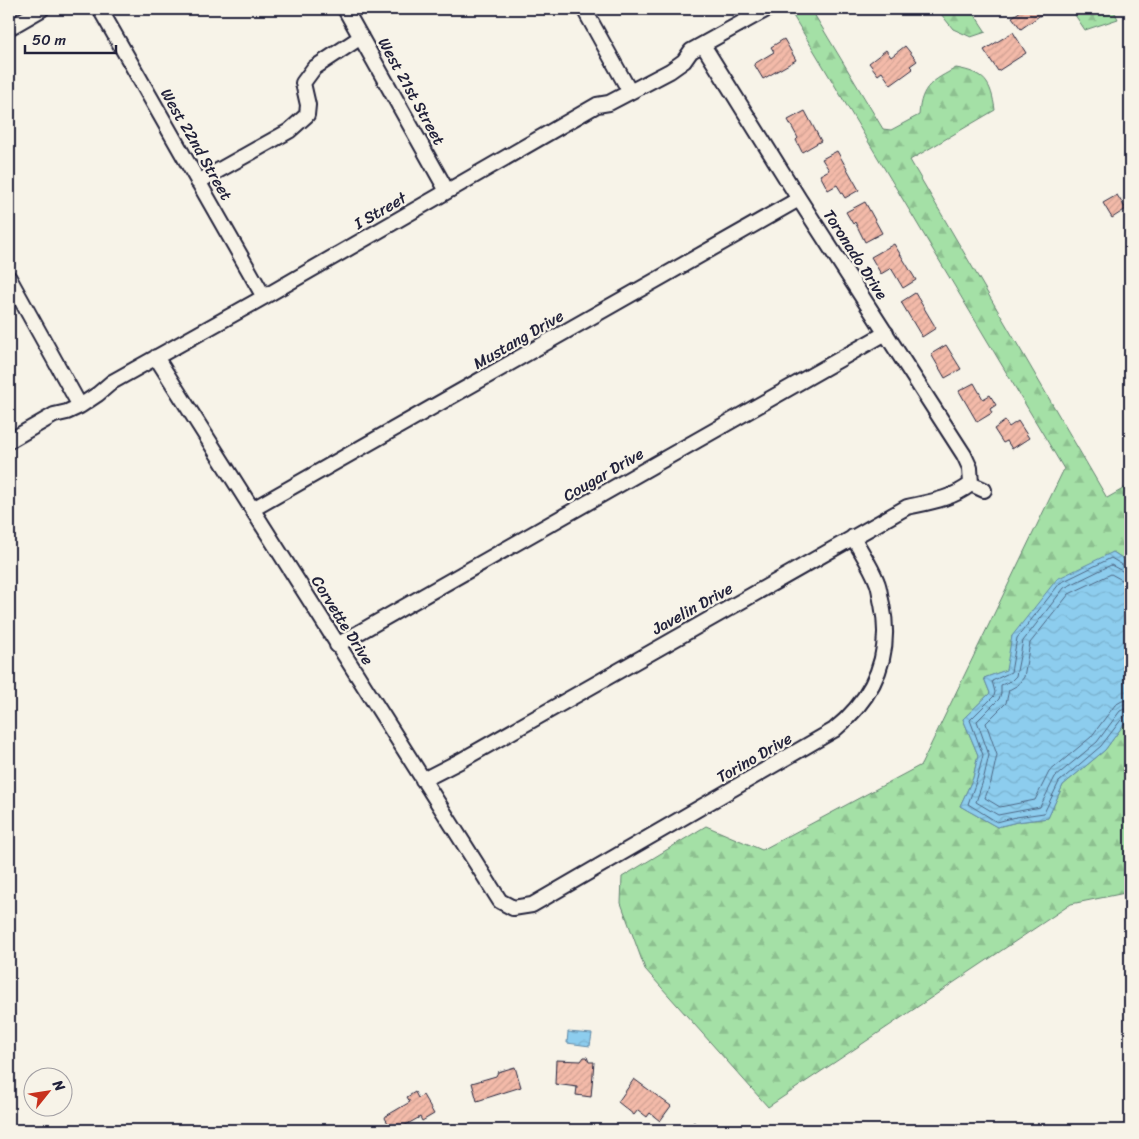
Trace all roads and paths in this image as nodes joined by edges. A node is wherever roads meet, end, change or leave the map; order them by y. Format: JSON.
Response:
{"nodes":[{"id":1,"x":42,"y":9,"type":"edge"},
{"id":2,"x":100,"y":9,"type":"edge"},
{"id":3,"x":345,"y":9,"type":"edge"},
{"id":4,"x":584,"y":9,"type":"edge"},
{"id":5,"x":767,"y":9,"type":"edge"},
{"id":6,"x":9,"y":28,"type":"edge"},
{"id":7,"x":361,"y":37,"type":"junction"},
{"id":8,"x":703,"y":44,"type":"junction"},
{"id":9,"x":630,"y":92,"type":"junction"},
{"id":10,"x":198,"y":182,"type":"junction"},
{"id":11,"x":448,"y":191,"type":"junction"},
{"id":12,"x":799,"y":199,"type":"junction"},
{"id":13,"x":9,"y":278,"type":"edge"},
{"id":14,"x":264,"y":297,"type":"junction"},
{"id":15,"x":886,"y":333,"type":"junction"},
{"id":16,"x":156,"y":357,"type":"junction"},
{"id":17,"x":80,"y":406,"type":"junction"},
{"id":18,"x":9,"y":441,"type":"edge"},
{"id":19,"x":970,"y":484,"type":"junction"},
{"id":20,"x":984,"y":490,"type":"dead end"},
{"id":21,"x":253,"y":509,"type":"junction"},
{"id":22,"x":853,"y":537,"type":"junction"},
{"id":23,"x":337,"y":645,"type":"junction"},
{"id":24,"x":423,"y":780,"type":"junction"},
{"id":25,"x":500,"y":901,"type":"joint"}],
"edges":[{"from":1,"to":6,"type":"street"},
{"from":2,"to":10,"type":"street","name":"West 22nd Street"},
{"from":3,"to":7,"type":"street","name":"West 21st Street"},
{"from":4,"to":9,"type":"street"},
{"from":5,"to":8,"type":"street","name":"I Street"},
{"from":7,"to":10,"type":"street"},
{"from":7,"to":11,"type":"street","name":"West 21st Street"},
{"from":8,"to":9,"type":"street","name":"I Street"},
{"from":8,"to":12,"type":"street","name":"Toronado Drive"},
{"from":9,"to":11,"type":"street","name":"I Street"},
{"from":10,"to":14,"type":"street","name":"West 22nd Street"},
{"from":11,"to":14,"type":"street","name":"I Street"},
{"from":12,"to":15,"type":"street","name":"Toronado Drive"},
{"from":12,"to":21,"type":"street","name":"Mustang Drive"},
{"from":13,"to":17,"type":"street"},
{"from":14,"to":16,"type":"street","name":"I Street"},
{"from":15,"to":19,"type":"street","name":"Toronado Drive"},
{"from":15,"to":23,"type":"street","name":"Cougar Drive"},
{"from":16,"to":17,"type":"street","name":"I Street"},
{"from":16,"to":21,"type":"street","name":"Corvette Drive"},
{"from":17,"to":18,"type":"street","name":"I Street"},
{"from":19,"to":20,"type":"street"},
{"from":19,"to":22,"type":"street","name":"Javelin Drive"},
{"from":21,"to":23,"type":"street","name":"Corvette Drive"},
{"from":22,"to":24,"type":"street","name":"Javelin Drive"},
{"from":22,"to":25,"type":"street","name":"Torino Drive"},
{"from":23,"to":24,"type":"street","name":"Corvette Drive"},
{"from":24,"to":25,"type":"street","name":"Corvette Drive"}]}
